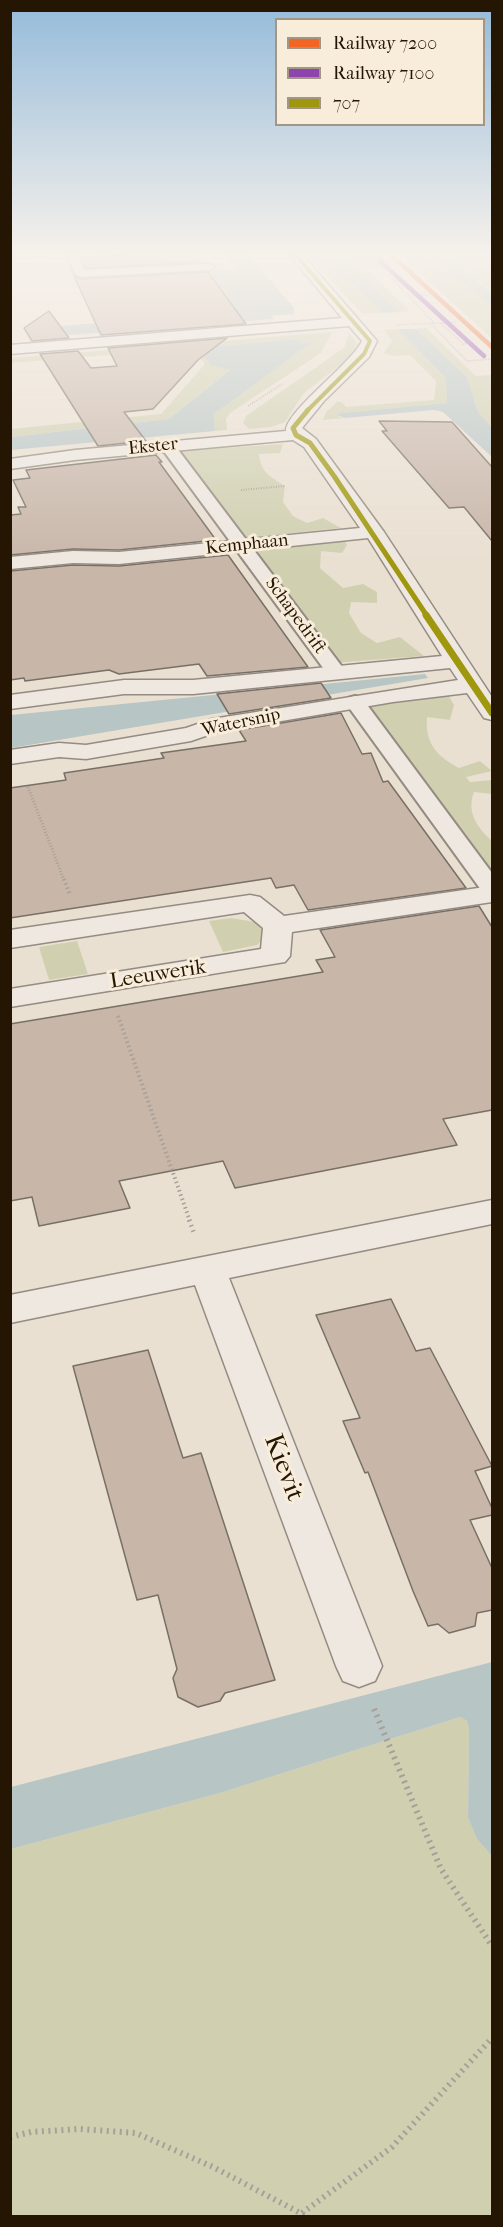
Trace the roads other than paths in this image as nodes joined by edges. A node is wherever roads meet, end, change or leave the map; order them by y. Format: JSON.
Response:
{"nodes":[{"id":1,"x":362,"y":356,"type":"edge"},
{"id":2,"x":296,"y":435,"type":"junction"},
{"id":3,"x":168,"y":446,"type":"junction"},
{"id":4,"x":10,"y":464,"type":"edge"},
{"id":5,"x":374,"y":532,"type":"junction"},
{"id":6,"x":244,"y":546,"type":"junction"},
{"id":7,"x":119,"y":558,"type":"junction"},
{"id":8,"x":10,"y":564,"type":"edge"},
{"id":9,"x":10,"y":579,"type":"edge"},
{"id":10,"x":455,"y":661,"type":"junction"},
{"id":11,"x":336,"y":672,"type":"junction"},
{"id":12,"x":472,"y":685,"type":"junction"},
{"id":13,"x":10,"y":702,"type":"edge"},
{"id":14,"x":355,"y":702,"type":"junction"},
{"id":15,"x":492,"y":713,"type":"edge"},
{"id":16,"x":10,"y":757,"type":"edge"},
{"id":17,"x":492,"y":892,"type":"edge"},
{"id":18,"x":278,"y":925,"type":"junction"},
{"id":19,"x":10,"y":939,"type":"edge"},
{"id":20,"x":10,"y":998,"type":"edge"},
{"id":21,"x":492,"y":1212,"type":"edge"},
{"id":22,"x":208,"y":1270,"type":"junction"},
{"id":23,"x":10,"y":1309,"type":"edge"},
{"id":24,"x":364,"y":1682,"type":"road end"}],
"edges":[{"from":1,"to":2,"type":"street"},
{"from":2,"to":3,"type":"street","name":"Ekster"},
{"from":2,"to":5,"type":"street"},
{"from":3,"to":4,"type":"street","name":"Ekster"},
{"from":3,"to":6,"type":"lane","name":"Schapedrift"},
{"from":5,"to":6,"type":"street","name":"Kemphaan"},
{"from":5,"to":10,"type":"street"},
{"from":6,"to":7,"type":"street","name":"Kemphaan"},
{"from":6,"to":11,"type":"lane","name":"Schapedrift"},
{"from":7,"to":8,"type":"street","name":"Kemphaan"},
{"from":7,"to":9,"type":"street","name":"Kemphaan"},
{"from":10,"to":11,"type":"street","name":"Watersnip"},
{"from":10,"to":12,"type":"street"},
{"from":11,"to":13,"type":"street","name":"Watersnip"},
{"from":12,"to":14,"type":"street","name":"Watersnip"},
{"from":12,"to":15,"type":"street"},
{"from":14,"to":16,"type":"street","name":"Watersnip"},
{"from":14,"to":17,"type":"lane"},
{"from":17,"to":18,"type":"street"},
{"from":18,"to":19,"type":"street"},
{"from":18,"to":20,"type":"street","name":"Leeuwerik"},
{"from":21,"to":22,"type":"street"},
{"from":22,"to":23,"type":"street"},
{"from":22,"to":24,"type":"street","name":"Kievit"}]}
